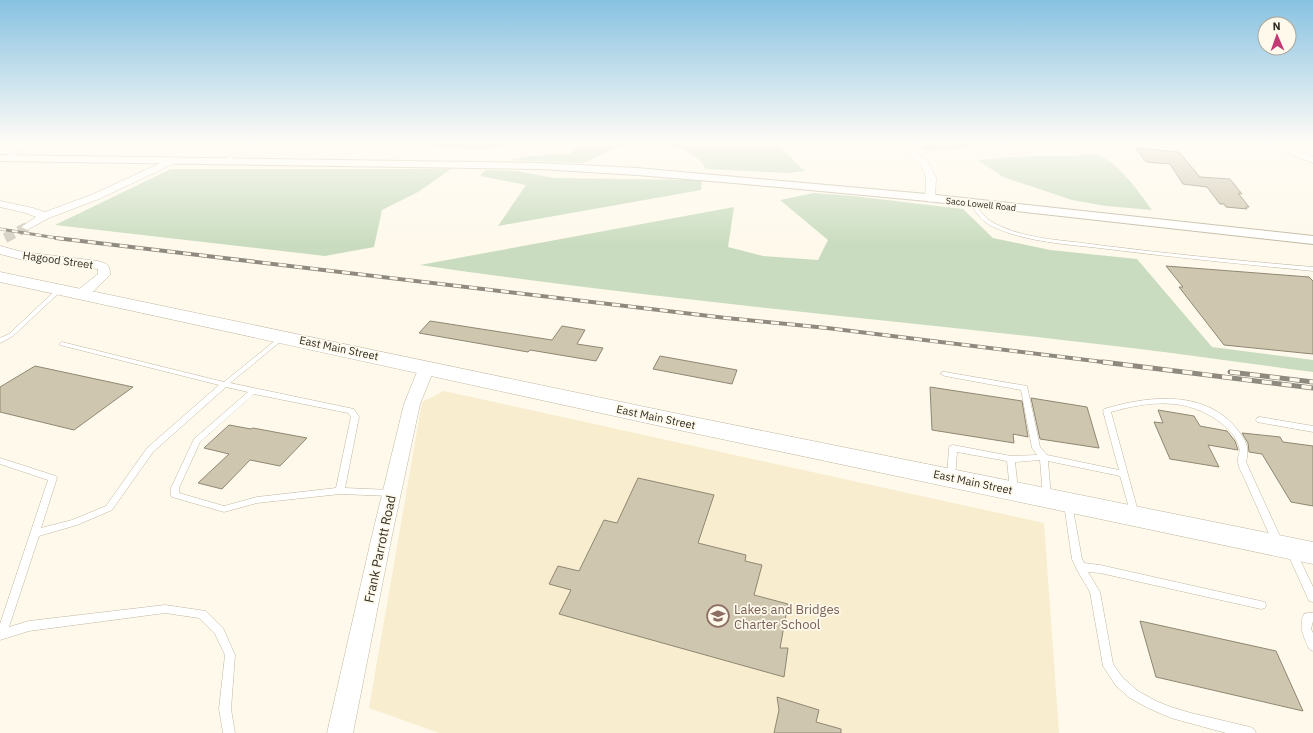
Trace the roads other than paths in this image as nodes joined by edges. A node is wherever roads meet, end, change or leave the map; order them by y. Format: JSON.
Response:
{"nodes":[{"id":1,"x":139,"y":176,"type":"edge"},
{"id":2,"x":705,"y":176,"type":"edge"},
{"id":3,"x":931,"y":176,"type":"edge"},
{"id":4,"x":930,"y":199,"type":"junction"},
{"id":5,"x":972,"y":203,"type":"junction"},
{"id":6,"x":0,"y":204,"type":"edge"},
{"id":7,"x":45,"y":216,"type":"junction"},
{"id":8,"x":27,"y":227,"type":"tunnel mouth"},
{"id":9,"x":1313,"y":240,"type":"edge"},
{"id":10,"x":0,"y":250,"type":"edge"},
{"id":11,"x":1313,"y":269,"type":"edge"},
{"id":12,"x":0,"y":277,"type":"edge"},
{"id":13,"x":60,"y":289,"type":"junction"},
{"id":14,"x":83,"y":293,"type":"junction"},
{"id":15,"x":284,"y":336,"type":"junction"},
{"id":16,"x":0,"y":341,"type":"edge"},
{"id":17,"x":62,"y":344,"type":"dead end"},
{"id":18,"x":427,"y":367,"type":"junction"},
{"id":19,"x":945,"y":374,"type":"dead end"},
{"id":20,"x":225,"y":384,"type":"junction"},
{"id":21,"x":253,"y":391,"type":"junction"},
{"id":22,"x":1260,"y":420,"type":"dead end"},
{"id":23,"x":1313,"y":429,"type":"edge"},
{"id":24,"x":1044,"y":458,"type":"junction"},
{"id":25,"x":1011,"y":459,"type":"junction"},
{"id":26,"x":0,"y":461,"type":"edge"},
{"id":27,"x":1124,"y":474,"type":"junction"},
{"id":28,"x":951,"y":478,"type":"junction"},
{"id":29,"x":1014,"y":490,"type":"junction"},
{"id":30,"x":340,"y":491,"type":"junction"},
{"id":31,"x":391,"y":493,"type":"junction"},
{"id":32,"x":1058,"y":500,"type":"junction"},
{"id":33,"x":1135,"y":516,"type":"junction"},
{"id":34,"x":35,"y":533,"type":"junction"},
{"id":35,"x":1295,"y":550,"type":"edge"},
{"id":36,"x":1080,"y":568,"type":"junction"},
{"id":37,"x":1313,"y":598,"type":"edge"},
{"id":38,"x":1261,"y":605,"type":"dead end"},
{"id":39,"x":1313,"y":617,"type":"edge"},
{"id":40,"x":1,"y":634,"type":"edge"},
{"id":41,"x":1313,"y":646,"type":"edge"},
{"id":42,"x":343,"y":732,"type":"edge"},
{"id":43,"x":229,"y":733,"type":"edge"},
{"id":44,"x":1250,"y":733,"type":"edge"}],
"edges":[{"from":1,"to":7,"type":"street"},
{"from":2,"to":4,"type":"street","name":"Saco Lowell Road"},
{"from":3,"to":4,"type":"street"},
{"from":4,"to":5,"type":"street","name":"Saco Lowell Road"},
{"from":5,"to":9,"type":"street","name":"Saco Lowell Road"},
{"from":5,"to":11,"type":"lane"},
{"from":6,"to":7,"type":"street"},
{"from":7,"to":8,"type":"street"},
{"from":10,"to":14,"type":"street","name":"Hagood Street"},
{"from":12,"to":13,"type":"main road","name":"East Main Street"},
{"from":13,"to":14,"type":"main road","name":"East Main Street"},
{"from":13,"to":16,"type":"lane"},
{"from":14,"to":15,"type":"main road","name":"East Main Street"},
{"from":15,"to":18,"type":"main road","name":"East Main Street"},
{"from":15,"to":20,"type":"lane"},
{"from":17,"to":20,"type":"lane"},
{"from":18,"to":28,"type":"main road","name":"East Main Street"},
{"from":18,"to":31,"type":"street","name":"Frank Parrott Road"},
{"from":19,"to":24,"type":"lane"},
{"from":20,"to":21,"type":"lane"},
{"from":20,"to":34,"type":"lane"},
{"from":21,"to":30,"type":"lane"},
{"from":21,"to":30,"type":"lane"},
{"from":22,"to":23,"type":"lane"},
{"from":24,"to":25,"type":"lane"},
{"from":24,"to":27,"type":"lane"},
{"from":24,"to":32,"type":"lane"},
{"from":25,"to":28,"type":"lane"},
{"from":25,"to":29,"type":"lane"},
{"from":26,"to":34,"type":"lane"},
{"from":27,"to":33,"type":"lane"},
{"from":27,"to":35,"type":"lane"},
{"from":28,"to":29,"type":"main road","name":"East Main Street"},
{"from":29,"to":32,"type":"main road","name":"East Main Street"},
{"from":30,"to":31,"type":"lane"},
{"from":31,"to":42,"type":"street","name":"Frank Parrott Road"},
{"from":32,"to":33,"type":"main road","name":"East Main Street"},
{"from":32,"to":36,"type":"lane"},
{"from":33,"to":35,"type":"main road","name":"East Main Street"},
{"from":34,"to":40,"type":"lane"},
{"from":35,"to":37,"type":"lane"},
{"from":36,"to":38,"type":"lane"},
{"from":36,"to":44,"type":"lane"},
{"from":39,"to":41,"type":"lane"},
{"from":40,"to":43,"type":"lane"}]}
